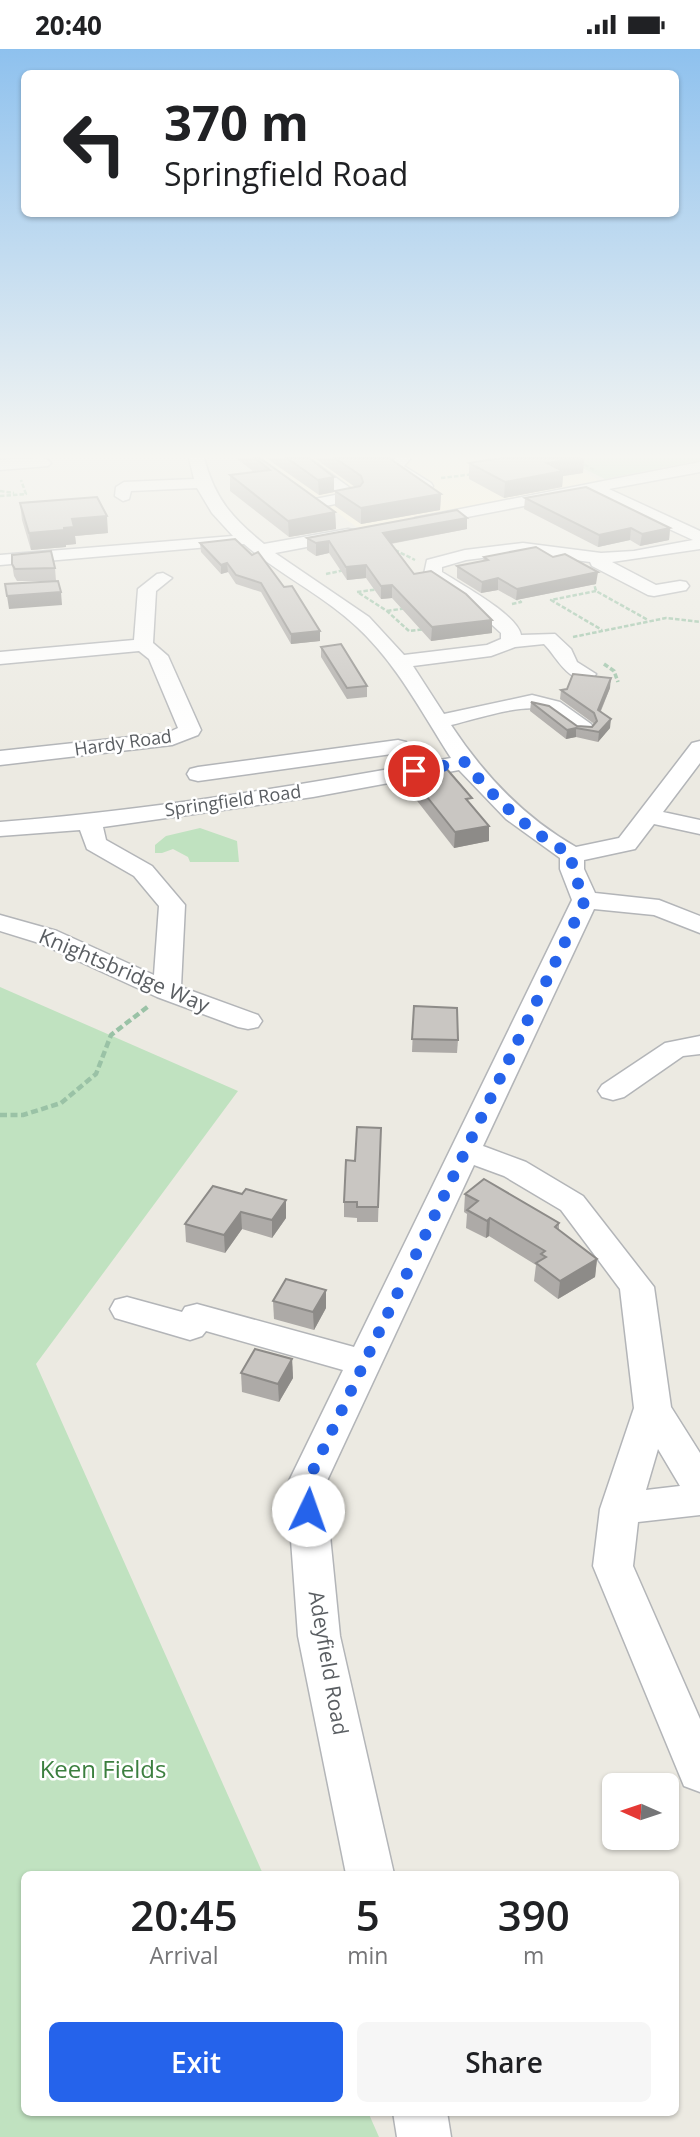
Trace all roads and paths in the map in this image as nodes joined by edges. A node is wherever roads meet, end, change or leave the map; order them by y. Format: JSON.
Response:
{"nodes":[{"id":1,"x":93,"y":555,"type":"edge"},
{"id":2,"x":270,"y":555,"type":"edge"},
{"id":3,"x":404,"y":555,"type":"edge"},
{"id":4,"x":408,"y":555,"type":"edge"},
{"id":5,"x":463,"y":555,"type":"edge"},
{"id":6,"x":583,"y":555,"type":"edge"},
{"id":7,"x":637,"y":555,"type":"edge"},
{"id":8,"x":595,"y":557,"type":"junction"},
{"id":9,"x":401,"y":558,"type":"edge"},
{"id":10,"x":6,"y":561,"type":"edge"},
{"id":11,"x":408,"y":563,"type":"edge"},
{"id":12,"x":355,"y":568,"type":"edge"},
{"id":13,"x":163,"y":578,"type":"dead end"},
{"id":14,"x":302,"y":578,"type":"junction"},
{"id":15,"x":380,"y":583,"type":"edge"},
{"id":16,"x":680,"y":586,"type":"dead end"},
{"id":17,"x":596,"y":591,"type":"junction"},
{"id":18,"x":513,"y":596,"type":"edge"},
{"id":19,"x":508,"y":605,"type":"dead end"},
{"id":20,"x":416,"y":607,"type":"edge"},
{"id":21,"x":387,"y":611,"type":"junction"},
{"id":22,"x":649,"y":621,"type":"junction"},
{"id":23,"x":700,"y":622,"type":"edge"},
{"id":24,"x":433,"y":628,"type":"edge"},
{"id":25,"x":603,"y":631,"type":"junction"},
{"id":26,"x":552,"y":641,"type":"junction"},
{"id":27,"x":511,"y":642,"type":"junction"},
{"id":28,"x":144,"y":645,"type":"junction"},
{"id":29,"x":0,"y":658,"type":"edge"},
{"id":30,"x":399,"y":662,"type":"junction"},
{"id":31,"x":586,"y":674,"type":"edge"},
{"id":32,"x":439,"y":721,"type":"junction"},
{"id":33,"x":583,"y":729,"type":"edge"},
{"id":34,"x":398,"y":747,"type":"dead end"},
{"id":35,"x":700,"y":748,"type":"edge"},
{"id":36,"x":0,"y":758,"type":"edge"},
{"id":37,"x":295,"y":761,"type":"junction"},
{"id":38,"x":465,"y":762,"type":"junction"},
{"id":39,"x":198,"y":774,"type":"dead end"},
{"id":40,"x":313,"y":790,"type":"junction"},
{"id":41,"x":648,"y":816,"type":"junction"},
{"id":42,"x":90,"y":822,"type":"junction"},
{"id":43,"x":700,"y":827,"type":"edge"},
{"id":44,"x":0,"y":829,"type":"edge"},
{"id":45,"x":572,"y":855,"type":"junction"},
{"id":46,"x":585,"y":900,"type":"junction"},
{"id":47,"x":0,"y":923,"type":"edge"},
{"id":48,"x":700,"y":925,"type":"edge"},
{"id":49,"x":167,"y":991,"type":"junction"},
{"id":50,"x":248,"y":1021,"type":"dead end"},
{"id":51,"x":700,"y":1045,"type":"edge"},
{"id":52,"x":613,"y":1091,"type":"dead end"},
{"id":53,"x":0,"y":1115,"type":"edge"},
{"id":54,"x":466,"y":1150,"type":"junction"},
{"id":55,"x":127,"y":1309,"type":"dead end"},
{"id":56,"x":364,"y":1363,"type":"junction"},
{"id":57,"x":653,"y":1408,"type":"junction"},
{"id":58,"x":700,"y":1486,"type":"edge"},
{"id":59,"x":700,"y":1499,"type":"edge"},
{"id":60,"x":620,"y":1509,"type":"junction"},
{"id":61,"x":700,"y":1771,"type":"edge"},
{"id":62,"x":369,"y":1871,"type":"edge"},
{"id":63,"x":421,"y":2116,"type":"edge"},
{"id":64,"x":424,"y":2137,"type":"edge"}],
"edges":[{"from":1,"to":10,"type":"street"},
{"from":2,"to":14,"type":"street"},
{"from":3,"to":9,"type":"path"},
{"from":4,"to":11,"type":"path"},
{"from":5,"to":27,"type":"street"},
{"from":6,"to":8,"type":"street"},
{"from":7,"to":8,"type":"street"},
{"from":8,"to":16,"type":"street"},
{"from":8,"to":17,"type":"path"},
{"from":12,"to":14,"type":"path"},
{"from":13,"to":28,"type":"street"},
{"from":14,"to":30,"type":"street"},
{"from":15,"to":21,"type":"path"},
{"from":17,"to":22,"type":"path"},
{"from":17,"to":25,"type":"path"},
{"from":18,"to":19,"type":"path"},
{"from":20,"to":21,"type":"path"},
{"from":21,"to":24,"type":"path"},
{"from":22,"to":23,"type":"path"},
{"from":22,"to":25,"type":"path"},
{"from":25,"to":26,"type":"path"},
{"from":26,"to":27,"type":"street"},
{"from":26,"to":31,"type":"street"},
{"from":27,"to":30,"type":"street"},
{"from":28,"to":29,"type":"street"},
{"from":28,"to":36,"type":"street","name":"Hardy Road"},
{"from":30,"to":32,"type":"street"},
{"from":32,"to":33,"type":"street"},
{"from":32,"to":38,"type":"street"},
{"from":34,"to":37,"type":"street"},
{"from":35,"to":41,"type":"street"},
{"from":37,"to":39,"type":"street"},
{"from":37,"to":40,"type":"street"},
{"from":38,"to":40,"type":"street","name":"Springfield Road"},
{"from":38,"to":45,"type":"street"},
{"from":40,"to":42,"type":"street","name":"Springfield Road"},
{"from":41,"to":43,"type":"street"},
{"from":41,"to":45,"type":"street"},
{"from":42,"to":44,"type":"street","name":"Springfield Road"},
{"from":42,"to":49,"type":"street"},
{"from":45,"to":46,"type":"street"},
{"from":46,"to":48,"type":"street"},
{"from":46,"to":54,"type":"street","name":"Adeyfield Road"},
{"from":47,"to":49,"type":"street","name":"Knightsbridge Way"},
{"from":49,"to":50,"type":"street","name":"Knightsbridge Way"},
{"from":49,"to":53,"type":"path"},
{"from":51,"to":52,"type":"street"},
{"from":54,"to":56,"type":"street","name":"Adeyfield Road"},
{"from":54,"to":57,"type":"street"},
{"from":55,"to":56,"type":"street"},
{"from":56,"to":62,"type":"street","name":"Adeyfield Road"},
{"from":57,"to":58,"type":"street"},
{"from":57,"to":60,"type":"street"},
{"from":59,"to":60,"type":"street"},
{"from":60,"to":61,"type":"street"},
{"from":63,"to":64,"type":"street"}]}
